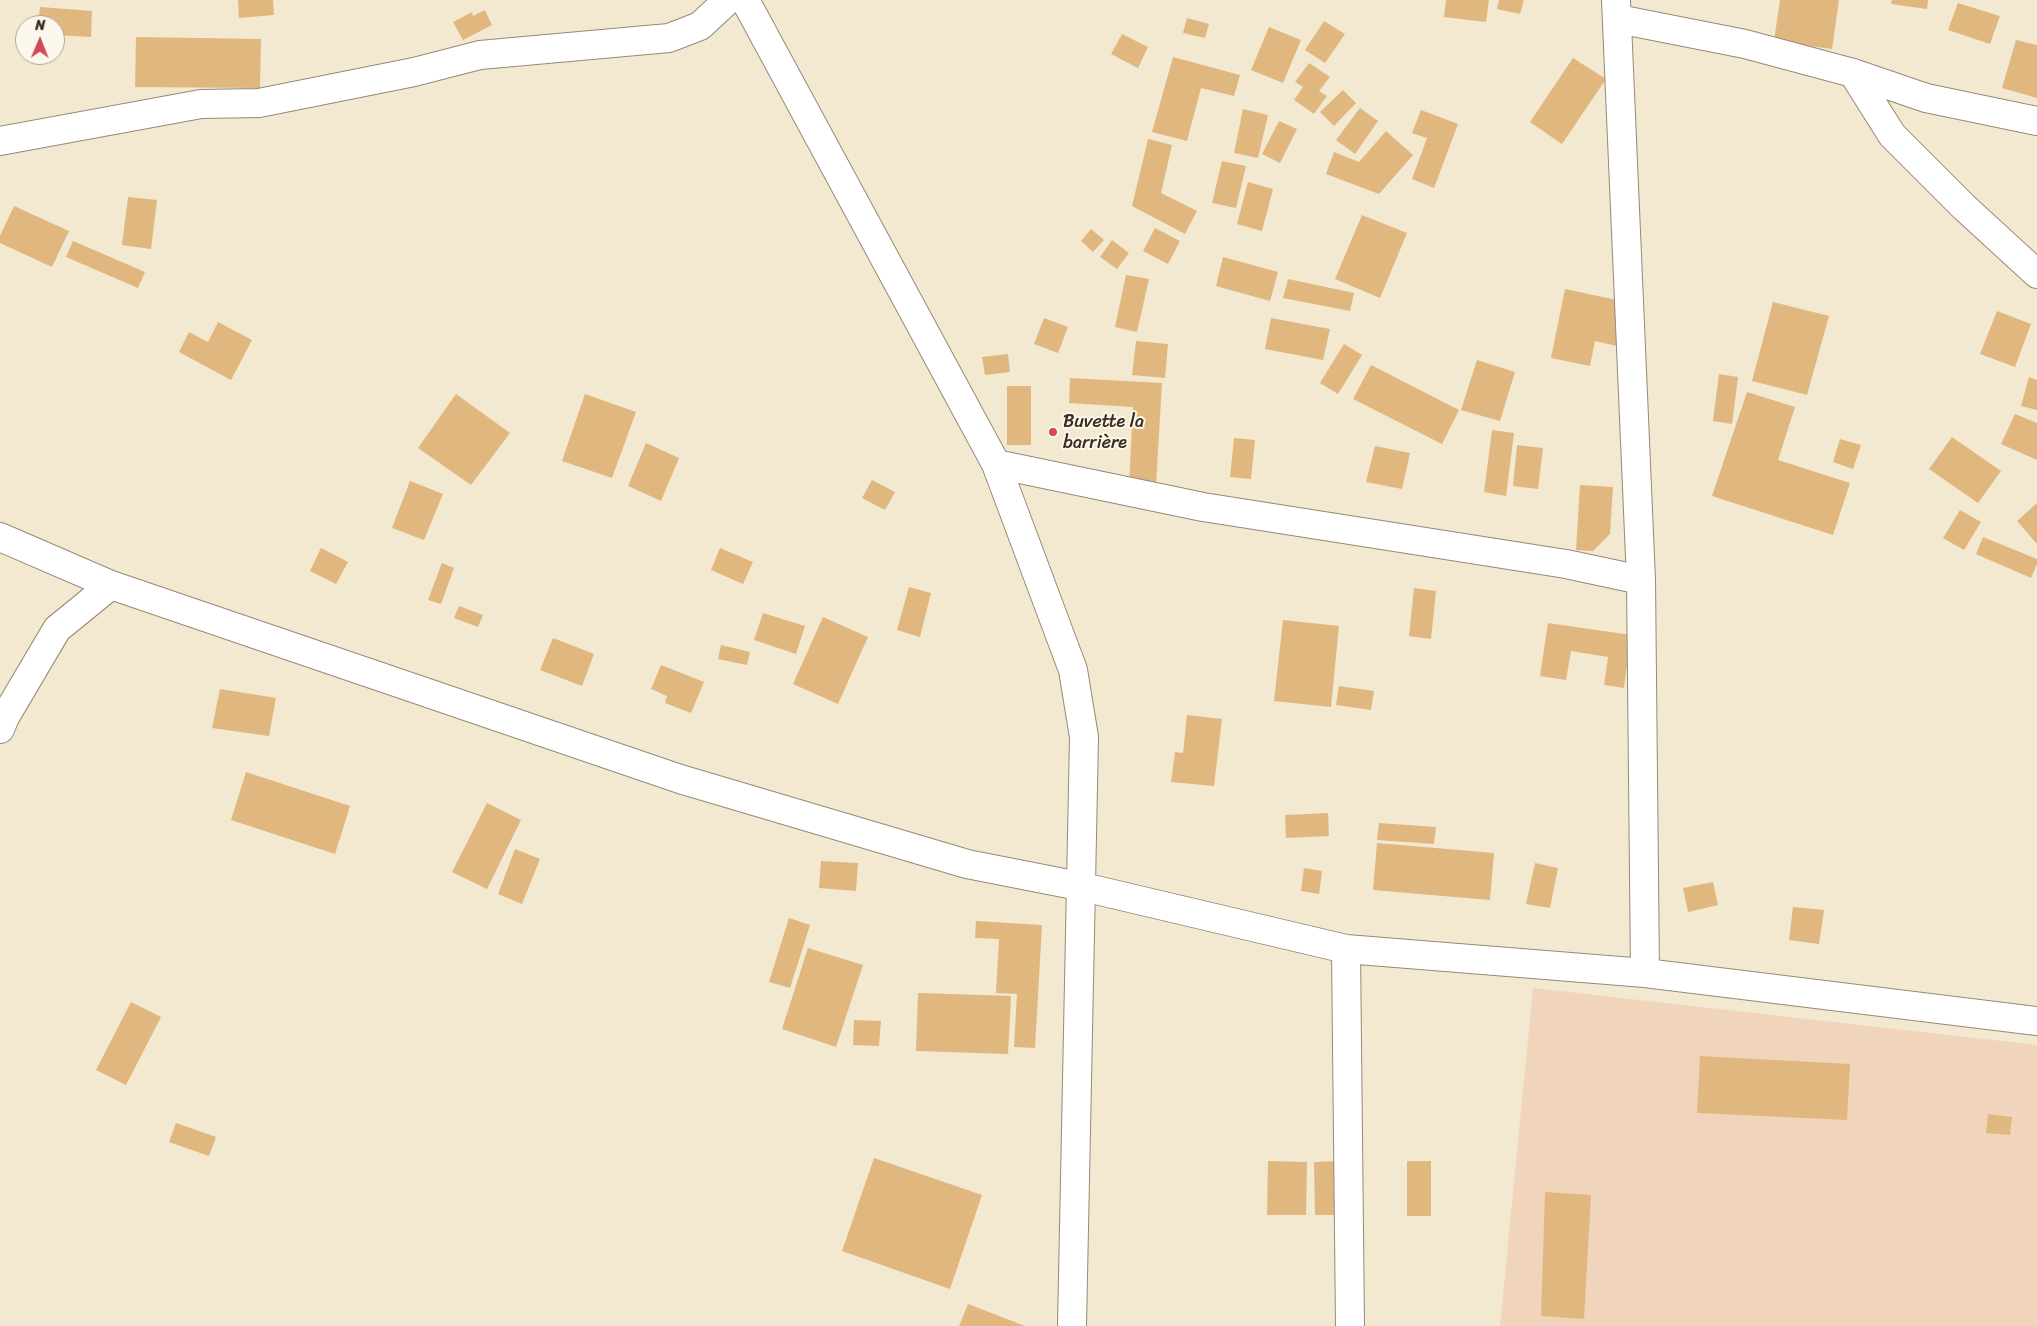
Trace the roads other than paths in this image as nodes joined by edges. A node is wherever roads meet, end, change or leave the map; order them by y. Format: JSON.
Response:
{"nodes":[{"id":1,"x":728,"y":0,"type":"edge"},
{"id":2,"x":745,"y":0,"type":"edge"},
{"id":3,"x":1617,"y":10,"type":"edge"},
{"id":4,"x":1853,"y":73,"type":"junction"},
{"id":5,"x":2037,"y":121,"type":"edge"},
{"id":6,"x":0,"y":141,"type":"edge"},
{"id":7,"x":2037,"y":274,"type":"edge"},
{"id":8,"x":996,"y":464,"type":"junction"},
{"id":9,"x":0,"y":537,"type":"edge"},
{"id":10,"x":1641,"y":580,"type":"junction"},
{"id":11,"x":111,"y":585,"type":"junction"},
{"id":12,"x":0,"y":729,"type":"edge"},
{"id":13,"x":1080,"y":886,"type":"junction"},
{"id":14,"x":1346,"y":949,"type":"junction"},
{"id":15,"x":1645,"y":973,"type":"junction"},
{"id":16,"x":2037,"y":1021,"type":"edge"},
{"id":17,"x":1072,"y":1326,"type":"edge"},
{"id":18,"x":1350,"y":1326,"type":"edge"}],
"edges":[{"from":1,"to":6,"type":"street"},
{"from":2,"to":8,"type":"street"},
{"from":3,"to":4,"type":"street"},
{"from":3,"to":10,"type":"street"},
{"from":4,"to":5,"type":"street"},
{"from":4,"to":7,"type":"street"},
{"from":8,"to":10,"type":"street"},
{"from":8,"to":13,"type":"street"},
{"from":9,"to":11,"type":"street"},
{"from":10,"to":15,"type":"street"},
{"from":11,"to":12,"type":"street"},
{"from":11,"to":13,"type":"street"},
{"from":13,"to":14,"type":"street"},
{"from":13,"to":17,"type":"street"},
{"from":14,"to":15,"type":"street"},
{"from":14,"to":18,"type":"street"},
{"from":15,"to":16,"type":"street"}]}
